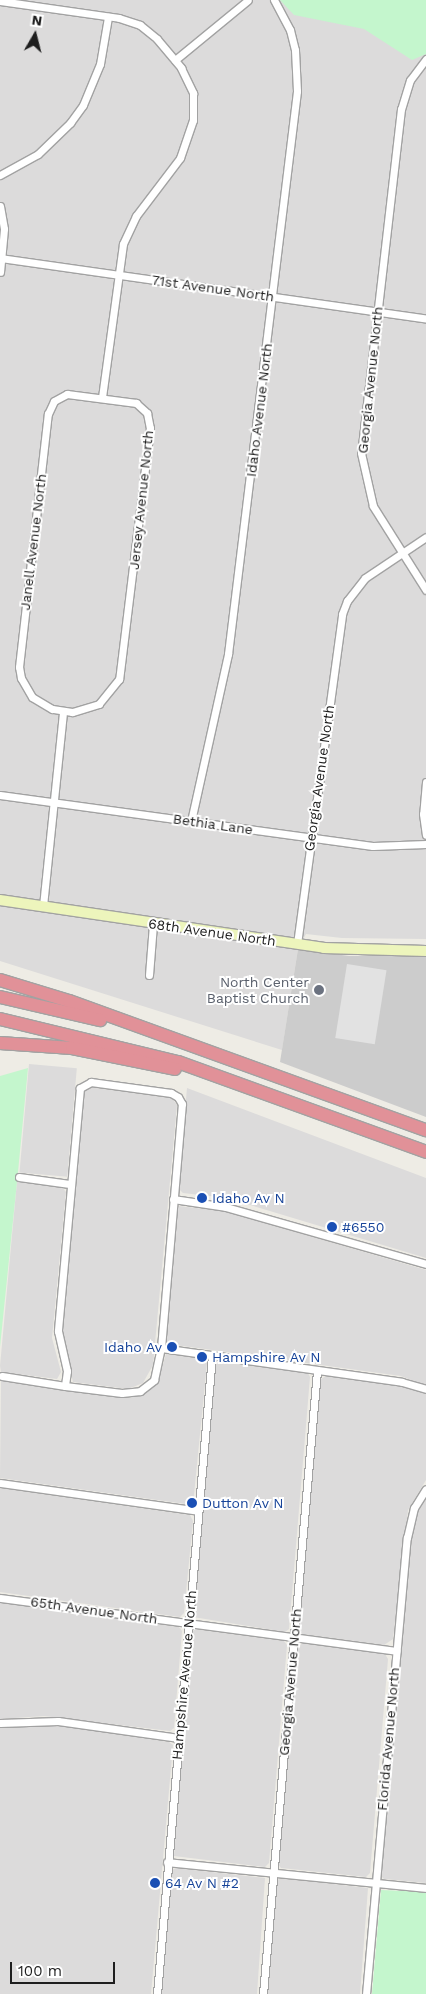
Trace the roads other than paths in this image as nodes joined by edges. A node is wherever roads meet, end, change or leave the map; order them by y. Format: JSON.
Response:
{"nodes":[{"id":1,"x":248,"y":0,"type":"edge"},
{"id":2,"x":274,"y":0,"type":"edge"},
{"id":3,"x":0,"y":1,"type":"edge"},
{"id":4,"x":108,"y":16,"type":"junction"},
{"id":5,"x":426,"y":59,"type":"edge"},
{"id":6,"x":175,"y":60,"type":"junction"},
{"id":7,"x":0,"y":175,"type":"edge"},
{"id":8,"x":0,"y":206,"type":"edge"},
{"id":9,"x":1,"y":258,"type":"edge"},
{"id":10,"x":0,"y":272,"type":"edge"},
{"id":11,"x":117,"y":275,"type":"junction"},
{"id":12,"x":273,"y":297,"type":"junction"},
{"id":13,"x":376,"y":312,"type":"junction"},
{"id":14,"x":426,"y":319,"type":"edge"},
{"id":15,"x":102,"y":397,"type":"junction"},
{"id":16,"x":426,"y":537,"type":"edge"},
{"id":17,"x":400,"y":553,"type":"junction"},
{"id":18,"x":426,"y":590,"type":"edge"},
{"id":19,"x":63,"y":712,"type":"junction"},
{"id":20,"x":426,"y":782,"type":"edge"},
{"id":21,"x":0,"y":794,"type":"edge"},
{"id":22,"x":54,"y":802,"type":"junction"},
{"id":23,"x":191,"y":822,"type":"junction"},
{"id":24,"x":426,"y":835,"type":"edge"},
{"id":25,"x":311,"y":838,"type":"junction"},
{"id":26,"x":426,"y":844,"type":"edge"},
{"id":27,"x":0,"y":900,"type":"edge"},
{"id":28,"x":43,"y":906,"type":"junction"},
{"id":29,"x":154,"y":924,"type":"junction"},
{"id":30,"x":297,"y":944,"type":"junction"},
{"id":31,"x":426,"y":951,"type":"edge"},
{"id":32,"x":149,"y":974,"type":"dead end"},
{"id":33,"x":0,"y":980,"type":"edge"},
{"id":34,"x":0,"y":997,"type":"edge"},
{"id":35,"x":0,"y":1019,"type":"edge"},
{"id":36,"x":0,"y":1043,"type":"edge"},
{"id":37,"x":184,"y":1043,"type":"junction"},
{"id":38,"x":39,"y":1044,"type":"junction"},
{"id":39,"x":0,"y":1051,"type":"edge"},
{"id":40,"x":222,"y":1077,"type":"junction"},
{"id":41,"x":426,"y":1130,"type":"edge"},
{"id":42,"x":426,"y":1152,"type":"edge"},
{"id":43,"x":20,"y":1177,"type":"dead end"},
{"id":44,"x":70,"y":1184,"type":"junction"},
{"id":45,"x":173,"y":1199,"type":"junction"},
{"id":46,"x":426,"y":1264,"type":"edge"},
{"id":47,"x":161,"y":1348,"type":"junction"},
{"id":48,"x":212,"y":1355,"type":"junction"},
{"id":49,"x":317,"y":1370,"type":"junction"},
{"id":50,"x":2,"y":1376,"type":"dead end"},
{"id":51,"x":66,"y":1386,"type":"junction"},
{"id":52,"x":426,"y":1389,"type":"edge"},
{"id":53,"x":0,"y":1483,"type":"edge"},
{"id":54,"x":426,"y":1489,"type":"edge"},
{"id":55,"x":198,"y":1511,"type":"junction"},
{"id":56,"x":0,"y":1598,"type":"edge"},
{"id":57,"x":188,"y":1623,"type":"junction"},
{"id":58,"x":293,"y":1638,"type":"junction"},
{"id":59,"x":396,"y":1651,"type":"junction"},
{"id":60,"x":0,"y":1724,"type":"edge"},
{"id":61,"x":178,"y":1738,"type":"junction"},
{"id":62,"x":167,"y":1862,"type":"junction"},
{"id":63,"x":273,"y":1872,"type":"junction"},
{"id":64,"x":375,"y":1883,"type":"junction"},
{"id":65,"x":426,"y":1888,"type":"edge"},
{"id":66,"x":157,"y":1994,"type":"edge"},
{"id":67,"x":263,"y":1994,"type":"edge"},
{"id":68,"x":366,"y":1994,"type":"edge"}],
"edges":[{"from":1,"to":6,"type":"street"},
{"from":2,"to":12,"type":"street","name":"Idaho Avenue North"},
{"from":3,"to":4,"type":"street"},
{"from":4,"to":6,"type":"street"},
{"from":4,"to":7,"type":"street"},
{"from":5,"to":13,"type":"street","name":"Georgia Avenue North"},
{"from":6,"to":11,"type":"street"},
{"from":8,"to":9,"type":"street"},
{"from":9,"to":10,"type":"street"},
{"from":9,"to":11,"type":"street","name":"71st Avenue North"},
{"from":11,"to":12,"type":"street","name":"71st Avenue North"},
{"from":11,"to":15,"type":"street"},
{"from":12,"to":13,"type":"street","name":"71st Avenue North"},
{"from":12,"to":23,"type":"street","name":"Idaho Avenue North"},
{"from":13,"to":14,"type":"street","name":"71st Avenue North"},
{"from":13,"to":17,"type":"street","name":"Georgia Avenue North"},
{"from":15,"to":19,"type":"street","name":"Janell Avenue North"},
{"from":15,"to":19,"type":"street","name":"Jersey Avenue North"},
{"from":16,"to":17,"type":"street"},
{"from":17,"to":18,"type":"street"},
{"from":17,"to":25,"type":"street","name":"Georgia Avenue North"},
{"from":19,"to":22,"type":"street"},
{"from":20,"to":24,"type":"street"},
{"from":21,"to":22,"type":"street","name":"Bethia Lane"},
{"from":22,"to":23,"type":"street","name":"Bethia Lane"},
{"from":22,"to":28,"type":"street"},
{"from":23,"to":25,"type":"street","name":"Bethia Lane"},
{"from":25,"to":26,"type":"street","name":"Bethia Lane"},
{"from":25,"to":30,"type":"street","name":"Georgia Avenue North"},
{"from":27,"to":28,"type":"street","name":"68th Avenue North"},
{"from":28,"to":29,"type":"street","name":"68th Avenue North"},
{"from":29,"to":30,"type":"street","name":"68th Avenue North"},
{"from":29,"to":32,"type":"street"},
{"from":30,"to":31,"type":"street","name":"68th Avenue North"},
{"from":33,"to":37,"type":"highway"},
{"from":34,"to":37,"type":"highway"},
{"from":35,"to":40,"type":"highway"},
{"from":36,"to":38,"type":"highway"},
{"from":37,"to":41,"type":"highway"},
{"from":38,"to":39,"type":"highway"},
{"from":38,"to":40,"type":"highway"},
{"from":40,"to":42,"type":"highway"},
{"from":43,"to":44,"type":"street"},
{"from":44,"to":45,"type":"street"},
{"from":44,"to":51,"type":"street"},
{"from":45,"to":46,"type":"street"},
{"from":45,"to":47,"type":"street"},
{"from":47,"to":48,"type":"street"},
{"from":47,"to":51,"type":"street"},
{"from":48,"to":49,"type":"street"},
{"from":48,"to":55,"type":"street","name":"Hampshire Avenue North"},
{"from":49,"to":52,"type":"street"},
{"from":49,"to":58,"type":"street","name":"Georgia Avenue North"},
{"from":50,"to":51,"type":"street"},
{"from":53,"to":55,"type":"street"},
{"from":54,"to":59,"type":"street","name":"Florida Avenue North"},
{"from":55,"to":57,"type":"street","name":"Hampshire Avenue North"},
{"from":56,"to":57,"type":"street","name":"65th Avenue North"},
{"from":57,"to":58,"type":"street","name":"65th Avenue North"},
{"from":57,"to":61,"type":"street","name":"Hampshire Avenue North"},
{"from":58,"to":59,"type":"street","name":"65th Avenue North"},
{"from":58,"to":63,"type":"street","name":"Georgia Avenue North"},
{"from":59,"to":64,"type":"street","name":"Florida Avenue North"},
{"from":60,"to":61,"type":"street"},
{"from":61,"to":62,"type":"street","name":"Hampshire Avenue North"},
{"from":62,"to":63,"type":"street"},
{"from":62,"to":66,"type":"street","name":"Hampshire Avenue North"},
{"from":63,"to":64,"type":"street"},
{"from":63,"to":67,"type":"street","name":"Georgia Avenue North"},
{"from":64,"to":65,"type":"street"},
{"from":64,"to":68,"type":"street","name":"Florida Avenue North"}]}
